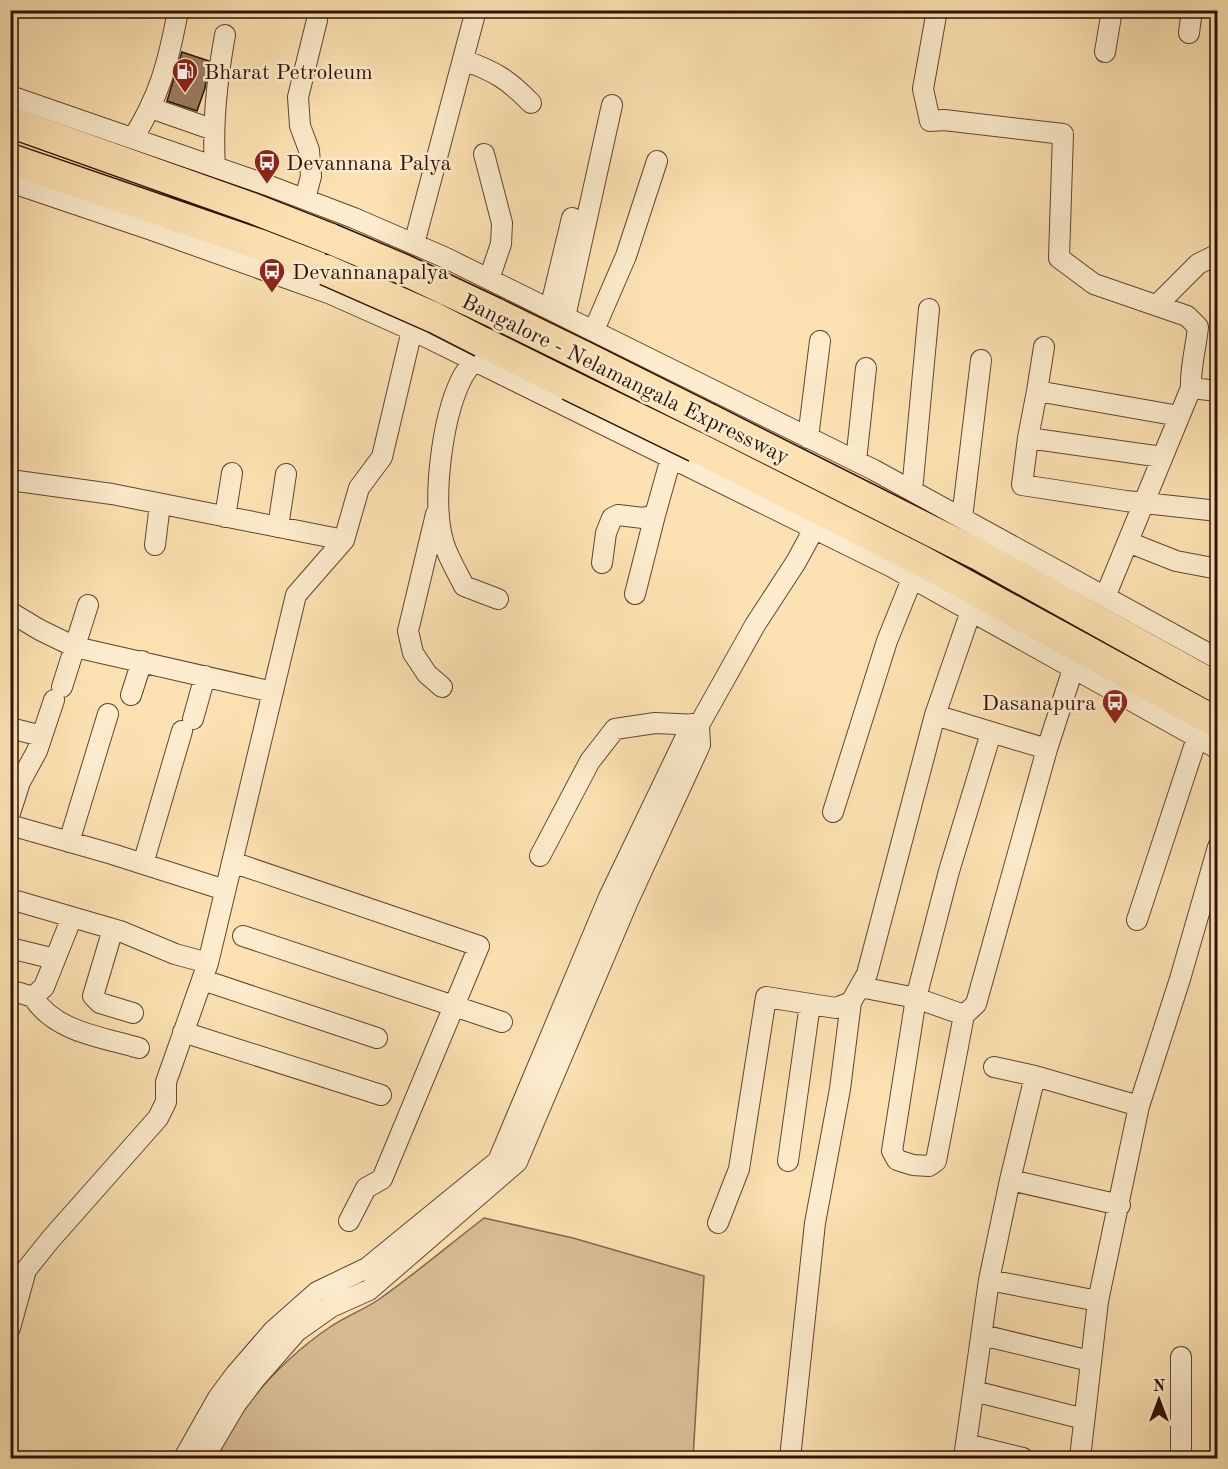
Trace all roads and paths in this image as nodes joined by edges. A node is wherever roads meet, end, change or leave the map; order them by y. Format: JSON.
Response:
{"nodes":[{"id":1,"x":476,"y":10,"type":"edge"},
{"id":2,"x":938,"y":10,"type":"edge"},
{"id":3,"x":1112,"y":10,"type":"edge"},
{"id":4,"x":1192,"y":10,"type":"edge"},
{"id":5,"x":177,"y":16,"type":"dead end"},
{"id":6,"x":317,"y":20,"type":"dead end"},
{"id":7,"x":1189,"y":33,"type":"dead end"},
{"id":8,"x":225,"y":35,"type":"dead end"},
{"id":9,"x":1105,"y":52,"type":"dead end"},
{"id":10,"x":463,"y":60,"type":"junction"},
{"id":11,"x":10,"y":96,"type":"edge"},
{"id":12,"x":531,"y":103,"type":"dead end"},
{"id":13,"x":612,"y":105,"type":"dead end"},
{"id":14,"x":150,"y":108,"type":"junction"},
{"id":15,"x":10,"y":122,"type":"edge"},
{"id":16,"x":214,"y":130,"type":"junction"},
{"id":17,"x":133,"y":138,"type":"junction"},
{"id":18,"x":484,"y":154,"type":"dead end"},
{"id":19,"x":10,"y":159,"type":"edge"},
{"id":20,"x":657,"y":161,"type":"dead end"},
{"id":21,"x":215,"y":167,"type":"junction"},
{"id":22,"x":10,"y":182,"type":"edge"},
{"id":23,"x":305,"y":199,"type":"junction"},
{"id":24,"x":572,"y":218,"type":"dead end"},
{"id":25,"x":414,"y":244,"type":"junction"},
{"id":26,"x":1218,"y":255,"type":"edge"},
{"id":27,"x":446,"y":258,"type":"junction"},
{"id":28,"x":489,"y":279,"type":"junction"},
{"id":29,"x":1157,"y":305,"type":"junction"},
{"id":30,"x":929,"y":309,"type":"dead end"},
{"id":31,"x":557,"y":313,"type":"junction"},
{"id":32,"x":412,"y":330,"type":"junction"},
{"id":33,"x":594,"y":330,"type":"junction"},
{"id":34,"x":820,"y":341,"type":"dead end"},
{"id":35,"x":1044,"y":346,"type":"dead end"},
{"id":36,"x":981,"y":360,"type":"dead end"},
{"id":37,"x":474,"y":361,"type":"junction"},
{"id":38,"x":664,"y":365,"type":"junction"},
{"id":39,"x":866,"y":368,"type":"dead end"},
{"id":40,"x":1191,"y":388,"type":"junction"},
{"id":41,"x":1038,"y":391,"type":"junction"},
{"id":42,"x":1218,"y":391,"type":"edge"},
{"id":43,"x":1179,"y":416,"type":"junction"},
{"id":44,"x":622,"y":434,"type":"junction"},
{"id":45,"x":808,"y":438,"type":"junction"},
{"id":46,"x":1028,"y":438,"type":"junction"},
{"id":47,"x":1162,"y":457,"type":"junction"},
{"id":48,"x":671,"y":458,"type":"junction"},
{"id":49,"x":856,"y":461,"type":"junction"},
{"id":50,"x":232,"y":473,"type":"dead end"},
{"id":51,"x":286,"y":474,"type":"dead end"},
{"id":52,"x":10,"y":480,"type":"edge"},
{"id":53,"x":912,"y":491,"type":"junction"},
{"id":54,"x":1144,"y":502,"type":"junction"},
{"id":55,"x":160,"y":504,"type":"junction"},
{"id":56,"x":438,"y":505,"type":"junction"},
{"id":57,"x":1218,"y":512,"type":"edge"},
{"id":58,"x":655,"y":515,"type":"junction"},
{"id":59,"x":225,"y":517,"type":"junction"},
{"id":60,"x":962,"y":518,"type":"junction"},
{"id":61,"x":278,"y":527,"type":"junction"},
{"id":62,"x":814,"y":529,"type":"junction"},
{"id":63,"x":344,"y":540,"type":"junction"},
{"id":64,"x":1128,"y":542,"type":"junction"},
{"id":65,"x":154,"y":545,"type":"dead end"},
{"id":66,"x":602,"y":563,"type":"dead end"},
{"id":67,"x":1218,"y":569,"type":"edge"},
{"id":68,"x":912,"y":579,"type":"junction"},
{"id":69,"x":635,"y":594,"type":"dead end"},
{"id":70,"x":1105,"y":597,"type":"junction"},
{"id":71,"x":498,"y":599,"type":"dead end"},
{"id":72,"x":88,"y":605,"type":"dead end"},
{"id":73,"x":970,"y":611,"type":"junction"},
{"id":74,"x":10,"y":612,"type":"edge"},
{"id":75,"x":75,"y":647,"type":"junction"},
{"id":76,"x":142,"y":661,"type":"junction"},
{"id":77,"x":1072,"y":669,"type":"junction"},
{"id":78,"x":1211,"y":675,"type":"edge"},
{"id":79,"x":205,"y":676,"type":"junction"},
{"id":80,"x":442,"y":687,"type":"dead end"},
{"id":81,"x":273,"y":692,"type":"junction"},
{"id":82,"x":130,"y":695,"type":"dead end"},
{"id":83,"x":108,"y":714,"type":"dead end"},
{"id":84,"x":935,"y":715,"type":"junction"},
{"id":85,"x":695,"y":724,"type":"junction"},
{"id":86,"x":10,"y":728,"type":"edge"},
{"id":87,"x":1207,"y":731,"type":"edge"},
{"id":88,"x":992,"y":733,"type":"junction"},
{"id":89,"x":42,"y":736,"type":"junction"},
{"id":90,"x":1047,"y":749,"type":"junction"},
{"id":91,"x":1218,"y":750,"type":"edge"},
{"id":92,"x":833,"y":812,"type":"dead end"},
{"id":93,"x":10,"y":813,"type":"edge"},
{"id":94,"x":10,"y":825,"type":"edge"},
{"id":95,"x":69,"y":842,"type":"junction"},
{"id":96,"x":1218,"y":847,"type":"edge"},
{"id":97,"x":540,"y":856,"type":"dead end"},
{"id":98,"x":232,"y":862,"type":"junction"},
{"id":99,"x":143,"y":864,"type":"junction"},
{"id":100,"x":225,"y":890,"type":"junction"},
{"id":101,"x":10,"y":899,"type":"edge"},
{"id":102,"x":72,"y":917,"type":"junction"},
{"id":103,"x":1137,"y":920,"type":"dead end"},
{"id":104,"x":113,"y":929,"type":"junction"},
{"id":105,"x":243,"y":936,"type":"dead end"},
{"id":106,"x":10,"y":948,"type":"edge"},
{"id":107,"x":55,"y":959,"type":"junction"},
{"id":108,"x":205,"y":971,"type":"junction"},
{"id":109,"x":10,"y":990,"type":"edge"},
{"id":110,"x":855,"y":994,"type":"junction"},
{"id":111,"x":33,"y":996,"type":"junction"},
{"id":112,"x":916,"y":998,"type":"junction"},
{"id":113,"x":810,"y":1004,"type":"junction"},
{"id":114,"x":454,"y":1005,"type":"junction"},
{"id":115,"x":133,"y":1013,"type":"dead end"},
{"id":116,"x":964,"y":1016,"type":"junction"},
{"id":117,"x":502,"y":1022,"type":"dead end"},
{"id":118,"x":183,"y":1032,"type":"junction"},
{"id":119,"x":377,"y":1038,"type":"dead end"},
{"id":120,"x":139,"y":1048,"type":"dead end"},
{"id":121,"x":994,"y":1067,"type":"dead end"},
{"id":122,"x":1035,"y":1076,"type":"junction"},
{"id":123,"x":381,"y":1095,"type":"dead end"},
{"id":124,"x":1140,"y":1106,"type":"junction"},
{"id":125,"x":788,"y":1161,"type":"dead end"},
{"id":126,"x":1010,"y":1180,"type":"junction"},
{"id":127,"x":1120,"y":1205,"type":"junction"},
{"id":128,"x":349,"y":1221,"type":"dead end"},
{"id":129,"x":718,"y":1223,"type":"dead end"},
{"id":130,"x":989,"y":1280,"type":"junction"},
{"id":131,"x":1098,"y":1301,"type":"junction"},
{"id":132,"x":10,"y":1328,"type":"edge"},
{"id":133,"x":982,"y":1335,"type":"junction"},
{"id":134,"x":1181,"y":1357,"type":"dead end"},
{"id":135,"x":1090,"y":1361,"type":"junction"},
{"id":136,"x":974,"y":1391,"type":"junction"},
{"id":137,"x":1084,"y":1419,"type":"junction"},
{"id":138,"x":965,"y":1451,"type":"edge"},
{"id":139,"x":184,"y":1458,"type":"edge"},
{"id":140,"x":204,"y":1458,"type":"edge"},
{"id":141,"x":790,"y":1458,"type":"edge"},
{"id":142,"x":1023,"y":1458,"type":"edge"},
{"id":143,"x":1080,"y":1458,"type":"edge"},
{"id":144,"x":1181,"y":1458,"type":"edge"}],
"edges":[{"from":1,"to":10,"type":"street"},
{"from":2,"to":29,"type":"street"},
{"from":3,"to":9,"type":"street"},
{"from":4,"to":7,"type":"street"},
{"from":5,"to":14,"type":"street"},
{"from":6,"to":23,"type":"street"},
{"from":8,"to":16,"type":"street"},
{"from":10,"to":12,"type":"street"},
{"from":10,"to":25,"type":"street"},
{"from":11,"to":17,"type":"street"},
{"from":13,"to":31,"type":"street"},
{"from":14,"to":16,"type":"street"},
{"from":14,"to":17,"type":"street"},
{"from":15,"to":78,"type":"highway","name":"Bangalore - Nelamangala Expressway","bridge":true},
{"from":16,"to":21,"type":"street"},
{"from":17,"to":21,"type":"street"},
{"from":18,"to":28,"type":"street"},
{"from":19,"to":87,"type":"highway","name":"Bangalore - Nelamangala Expressway","bridge":true},
{"from":20,"to":33,"type":"street"},
{"from":21,"to":23,"type":"street"},
{"from":22,"to":32,"type":"street"},
{"from":23,"to":25,"type":"street"},
{"from":24,"to":31,"type":"street"},
{"from":25,"to":27,"type":"street"},
{"from":26,"to":29,"type":"street"},
{"from":27,"to":28,"type":"street"},
{"from":27,"to":32,"type":"street"},
{"from":28,"to":31,"type":"street"},
{"from":29,"to":40,"type":"street"},
{"from":30,"to":53,"type":"street"},
{"from":31,"to":33,"type":"street"},
{"from":32,"to":37,"type":"street"},
{"from":32,"to":63,"type":"street"},
{"from":33,"to":38,"type":"street"},
{"from":34,"to":45,"type":"street"},
{"from":35,"to":41,"type":"street"},
{"from":36,"to":60,"type":"street"},
{"from":37,"to":44,"type":"street"},
{"from":37,"to":56,"type":"street"},
{"from":38,"to":44,"type":"street"},
{"from":38,"to":45,"type":"street"},
{"from":39,"to":49,"type":"street"},
{"from":40,"to":42,"type":"street"},
{"from":40,"to":43,"type":"street"},
{"from":41,"to":43,"type":"street"},
{"from":41,"to":46,"type":"street"},
{"from":43,"to":47,"type":"street"},
{"from":44,"to":48,"type":"street"},
{"from":45,"to":49,"type":"street"},
{"from":46,"to":47,"type":"street"},
{"from":46,"to":54,"type":"street"},
{"from":47,"to":54,"type":"street"},
{"from":48,"to":58,"type":"street"},
{"from":48,"to":62,"type":"street"},
{"from":49,"to":53,"type":"street"},
{"from":50,"to":59,"type":"street"},
{"from":51,"to":61,"type":"street"},
{"from":52,"to":55,"type":"street"},
{"from":53,"to":60,"type":"street"},
{"from":54,"to":57,"type":"street"},
{"from":54,"to":64,"type":"street"},
{"from":55,"to":59,"type":"street"},
{"from":55,"to":65,"type":"street"},
{"from":56,"to":71,"type":"street"},
{"from":56,"to":80,"type":"street"},
{"from":58,"to":66,"type":"street"},
{"from":58,"to":69,"type":"street"},
{"from":59,"to":61,"type":"street"},
{"from":60,"to":70,"type":"street"},
{"from":61,"to":63,"type":"street"},
{"from":62,"to":68,"type":"street"},
{"from":62,"to":85,"type":"street"},
{"from":63,"to":81,"type":"street"},
{"from":64,"to":67,"type":"street"},
{"from":64,"to":70,"type":"street"},
{"from":68,"to":73,"type":"street"},
{"from":68,"to":92,"type":"street"},
{"from":70,"to":78,"type":"street"},
{"from":72,"to":75,"type":"street"},
{"from":73,"to":77,"type":"street"},
{"from":73,"to":84,"type":"street"},
{"from":74,"to":75,"type":"street"},
{"from":75,"to":76,"type":"street"},
{"from":75,"to":89,"type":"street"},
{"from":76,"to":79,"type":"street"},
{"from":76,"to":82,"type":"street"},
{"from":77,"to":87,"type":"street"},
{"from":77,"to":90,"type":"street"},
{"from":79,"to":81,"type":"street"},
{"from":79,"to":99,"type":"street"},
{"from":81,"to":98,"type":"street"},
{"from":83,"to":95,"type":"street"},
{"from":84,"to":88,"type":"street"},
{"from":84,"to":110,"type":"street"},
{"from":85,"to":97,"type":"street"},
{"from":85,"to":139,"type":"street"},
{"from":85,"to":140,"type":"street"},
{"from":86,"to":89,"type":"street"},
{"from":87,"to":91,"type":"street"},
{"from":87,"to":103,"type":"street"},
{"from":88,"to":90,"type":"street"},
{"from":88,"to":112,"type":"street"},
{"from":89,"to":93,"type":"street"},
{"from":90,"to":116,"type":"street"},
{"from":94,"to":95,"type":"street"},
{"from":95,"to":99,"type":"street"},
{"from":96,"to":124,"type":"street"},
{"from":98,"to":100,"type":"street"},
{"from":98,"to":114,"type":"street"},
{"from":99,"to":100,"type":"street"},
{"from":100,"to":108,"type":"street"},
{"from":101,"to":102,"type":"street"},
{"from":102,"to":104,"type":"street"},
{"from":102,"to":107,"type":"street"},
{"from":104,"to":108,"type":"street"},
{"from":104,"to":115,"type":"street"},
{"from":105,"to":114,"type":"street"},
{"from":106,"to":107,"type":"street"},
{"from":107,"to":111,"type":"street"},
{"from":108,"to":118,"type":"street"},
{"from":108,"to":119,"type":"street"},
{"from":109,"to":111,"type":"street"},
{"from":110,"to":112,"type":"street"},
{"from":110,"to":113,"type":"street"},
{"from":110,"to":141,"type":"street"},
{"from":111,"to":120,"type":"street"},
{"from":112,"to":116,"type":"street"},
{"from":112,"to":116,"type":"street"},
{"from":113,"to":125,"type":"street"},
{"from":113,"to":129,"type":"street"},
{"from":114,"to":117,"type":"street"},
{"from":114,"to":128,"type":"street"},
{"from":118,"to":123,"type":"street"},
{"from":118,"to":132,"type":"street"},
{"from":121,"to":122,"type":"street"},
{"from":122,"to":124,"type":"street"},
{"from":122,"to":126,"type":"street"},
{"from":124,"to":127,"type":"street"},
{"from":126,"to":127,"type":"street"},
{"from":126,"to":130,"type":"street"},
{"from":127,"to":131,"type":"street"},
{"from":130,"to":131,"type":"street"},
{"from":130,"to":133,"type":"street"},
{"from":131,"to":135,"type":"street"},
{"from":133,"to":135,"type":"street"},
{"from":133,"to":136,"type":"street"},
{"from":134,"to":144,"type":"street"},
{"from":135,"to":137,"type":"street"},
{"from":136,"to":137,"type":"street"},
{"from":136,"to":138,"type":"street"},
{"from":137,"to":143,"type":"street"},
{"from":138,"to":142,"type":"street"}]}
